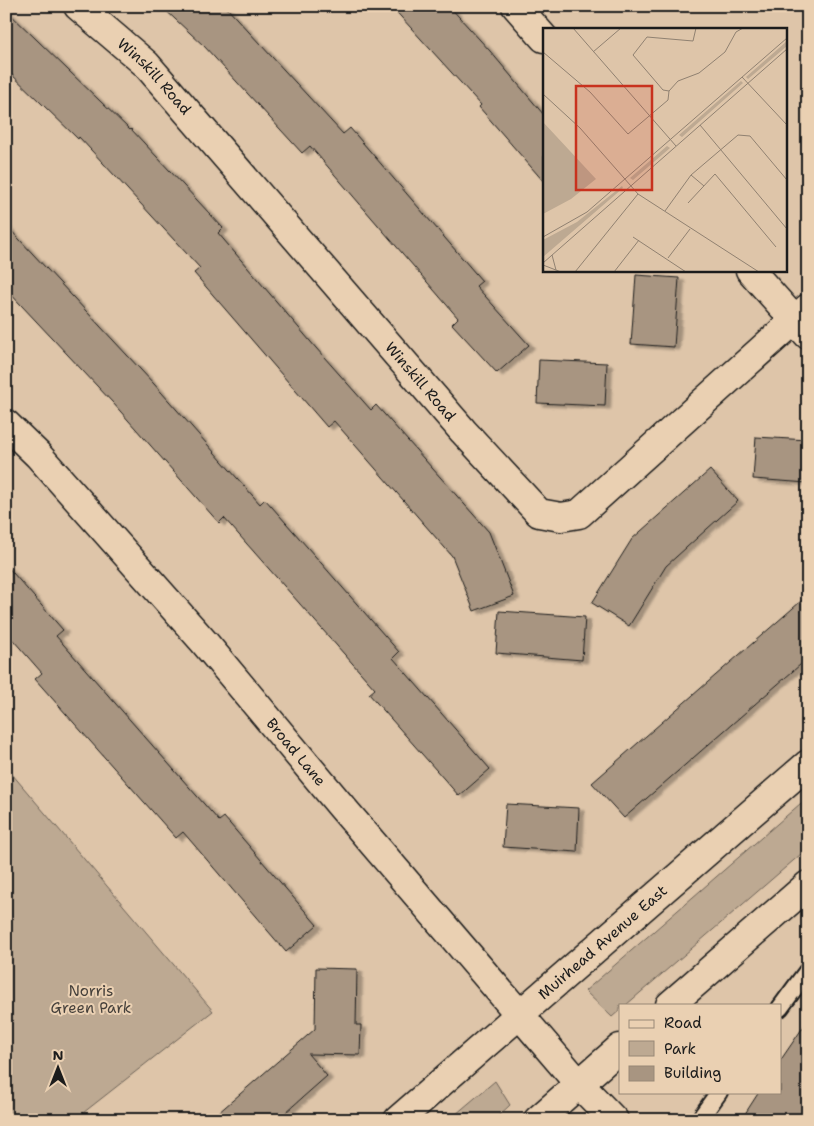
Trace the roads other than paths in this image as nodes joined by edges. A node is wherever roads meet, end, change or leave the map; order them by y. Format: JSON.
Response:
{"nodes":[{"id":1,"x":78,"y":6,"type":"edge"},
{"id":2,"x":516,"y":6,"type":"edge"},
{"id":3,"x":543,"y":37,"type":"edge"},
{"id":4,"x":751,"y":271,"type":"edge"},
{"id":5,"x":803,"y":321,"type":"edge"},
{"id":6,"x":6,"y":424,"type":"edge"},
{"id":7,"x":808,"y":764,"type":"edge"},
{"id":8,"x":808,"y":885,"type":"edge"},
{"id":9,"x":808,"y":970,"type":"edge"},
{"id":10,"x":671,"y":1004,"type":"edge"},
{"id":11,"x":782,"y":1005,"type":"edge"},
{"id":12,"x":519,"y":1014,"type":"junction"},
{"id":13,"x":619,"y":1049,"type":"edge"},
{"id":14,"x":579,"y":1084,"type":"junction"},
{"id":15,"x":718,"y":1094,"type":"edge"},
{"id":16,"x":398,"y":1120,"type":"edge"},
{"id":17,"x":538,"y":1120,"type":"edge"},
{"id":18,"x":614,"y":1120,"type":"edge"},
{"id":19,"x":699,"y":1120,"type":"edge"}],
"edges":[{"from":1,"to":5,"type":"street","name":"Winskill Road"},
{"from":2,"to":3,"type":"street"},
{"from":4,"to":5,"type":"street"},
{"from":6,"to":12,"type":"street","name":"Broad Lane"},
{"from":7,"to":12,"type":"street","name":"Muirhead Avenue East"},
{"from":8,"to":10,"type":"street"},
{"from":9,"to":11,"type":"lane"},
{"from":12,"to":14,"type":"street","name":"Broad Lane"},
{"from":12,"to":16,"type":"street","name":"Muirhead Avenue East"},
{"from":13,"to":14,"type":"street"},
{"from":14,"to":17,"type":"street"},
{"from":14,"to":18,"type":"street","name":"Broad Lane"},
{"from":15,"to":19,"type":"lane"}]}
